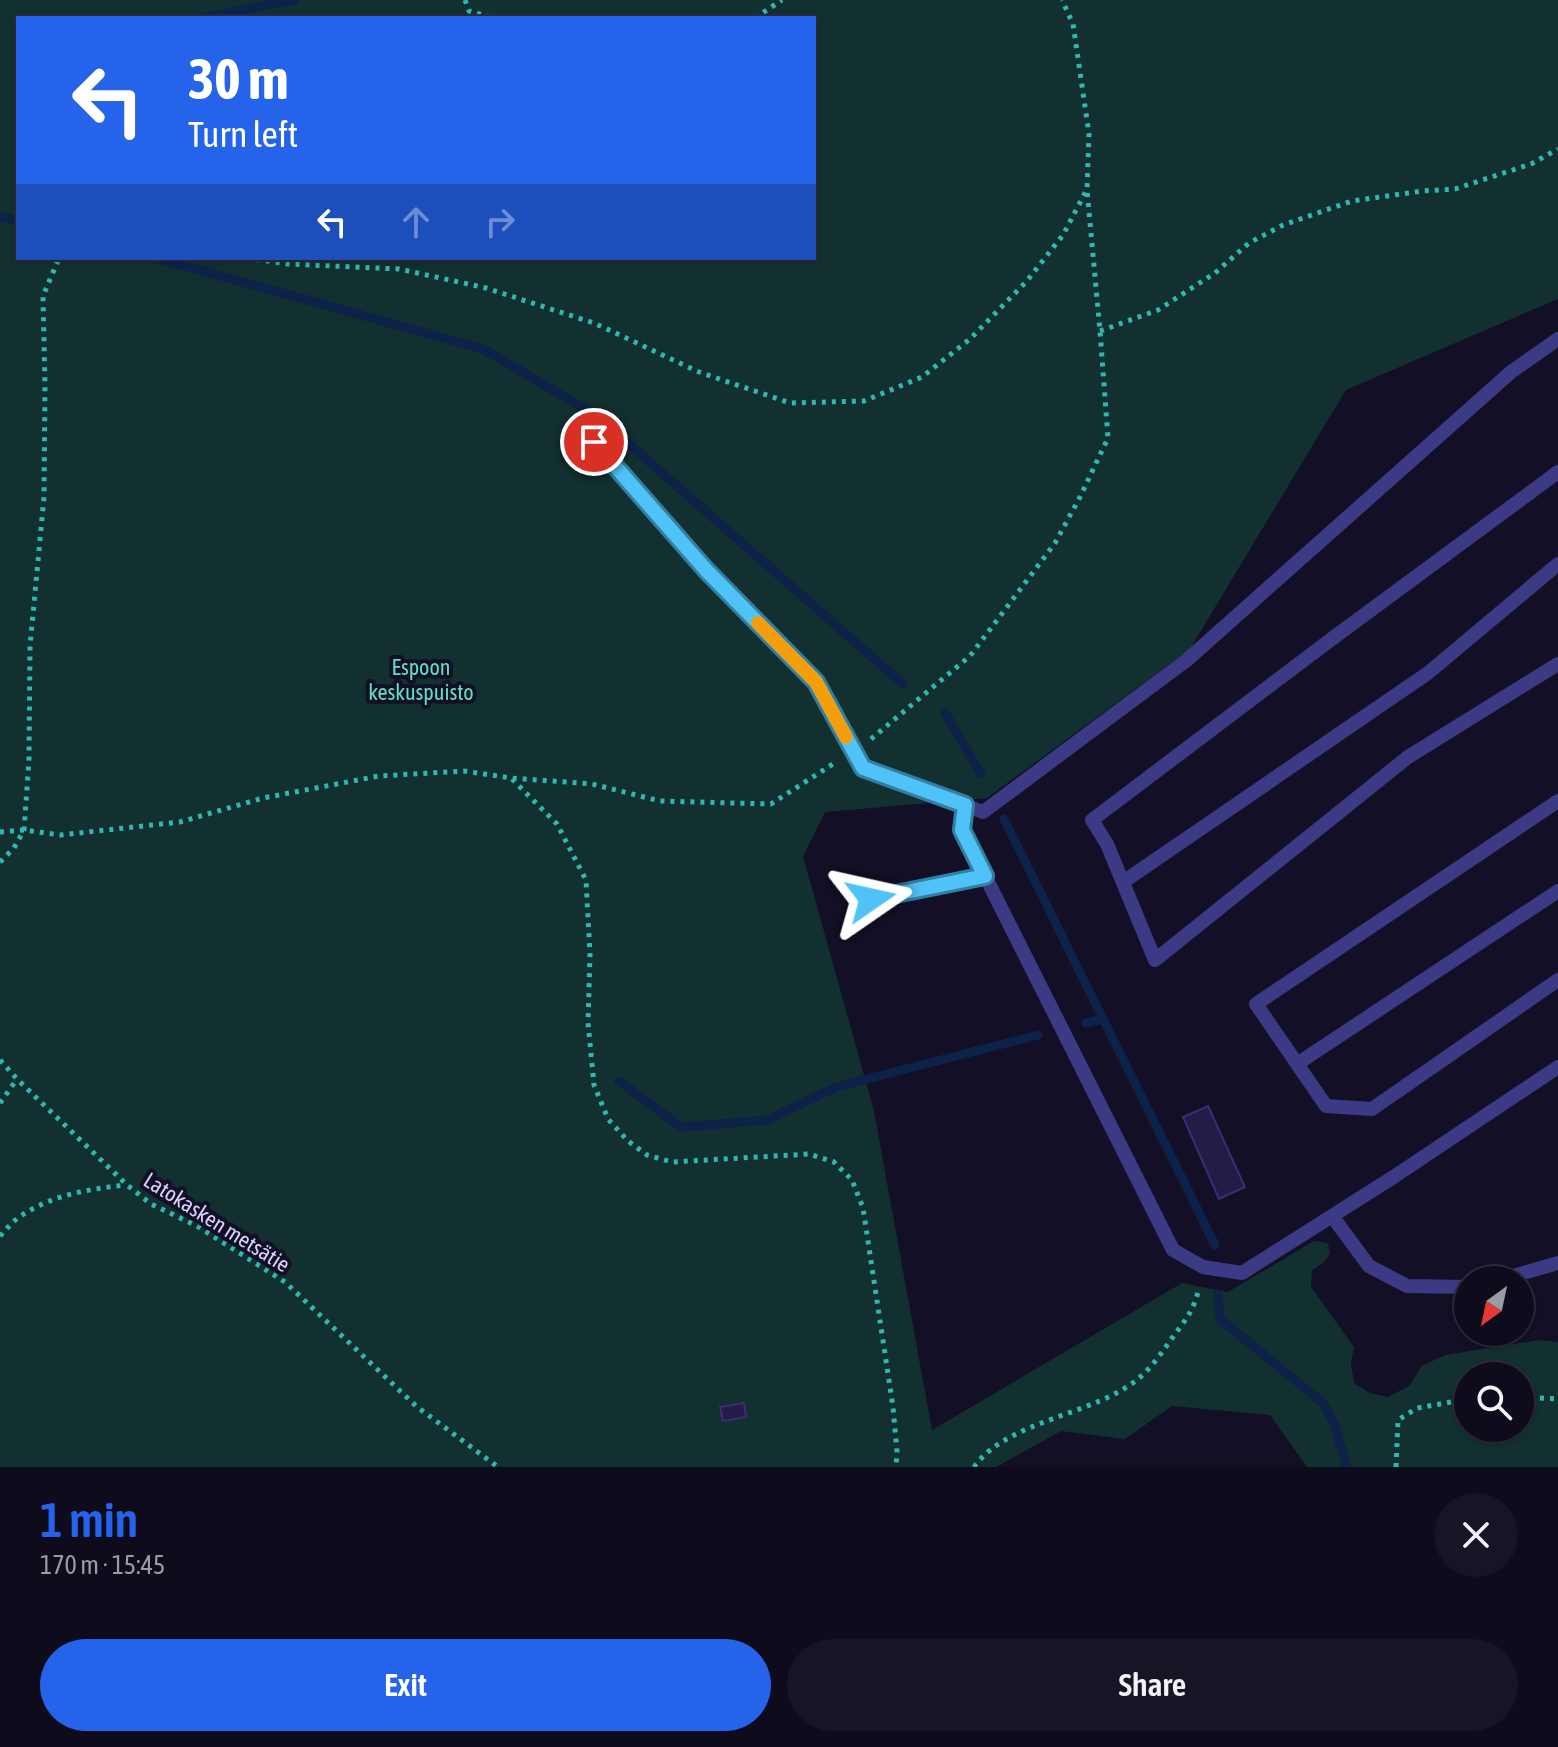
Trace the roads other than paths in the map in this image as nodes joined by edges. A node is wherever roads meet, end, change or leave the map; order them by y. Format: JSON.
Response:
{"nodes":[{"id":1,"x":1558,"y":339,"type":"edge"},
{"id":2,"x":594,"y":442,"type":"dead end"},
{"id":3,"x":1558,"y":472,"type":"edge"},
{"id":4,"x":1558,"y":564,"type":"edge"},
{"id":5,"x":1558,"y":664,"type":"edge"},
{"id":6,"x":1558,"y":801,"type":"edge"},
{"id":7,"x":965,"y":805,"type":"junction"},
{"id":8,"x":985,"y":876,"type":"junction"},
{"id":9,"x":1123,"y":882,"type":"junction"},
{"id":10,"x":1558,"y":891,"type":"edge"},
{"id":11,"x":871,"y":899,"type":"dead end"},
{"id":12,"x":1558,"y":980,"type":"edge"},
{"id":13,"x":1297,"y":1064,"type":"junction"},
{"id":14,"x":1558,"y":1067,"type":"edge"},
{"id":15,"x":1332,"y":1216,"type":"junction"},
{"id":16,"x":1558,"y":1263,"type":"edge"},
{"id":17,"x":1534,"y":1270,"type":"edge"},
{"id":18,"x":1454,"y":1287,"type":"edge"}],
"edges":[{"from":1,"to":7,"type":"lane"},
{"from":2,"to":7,"type":"lane"},
{"from":3,"to":9,"type":"lane"},
{"from":4,"to":9,"type":"lane"},
{"from":5,"to":9,"type":"lane"},
{"from":6,"to":13,"type":"lane"},
{"from":7,"to":8,"type":"lane"},
{"from":8,"to":11,"type":"lane"},
{"from":8,"to":15,"type":"lane"},
{"from":10,"to":13,"type":"lane"},
{"from":12,"to":13,"type":"lane"},
{"from":14,"to":15,"type":"lane"},
{"from":15,"to":18,"type":"lane"},
{"from":16,"to":17,"type":"lane"}]}
